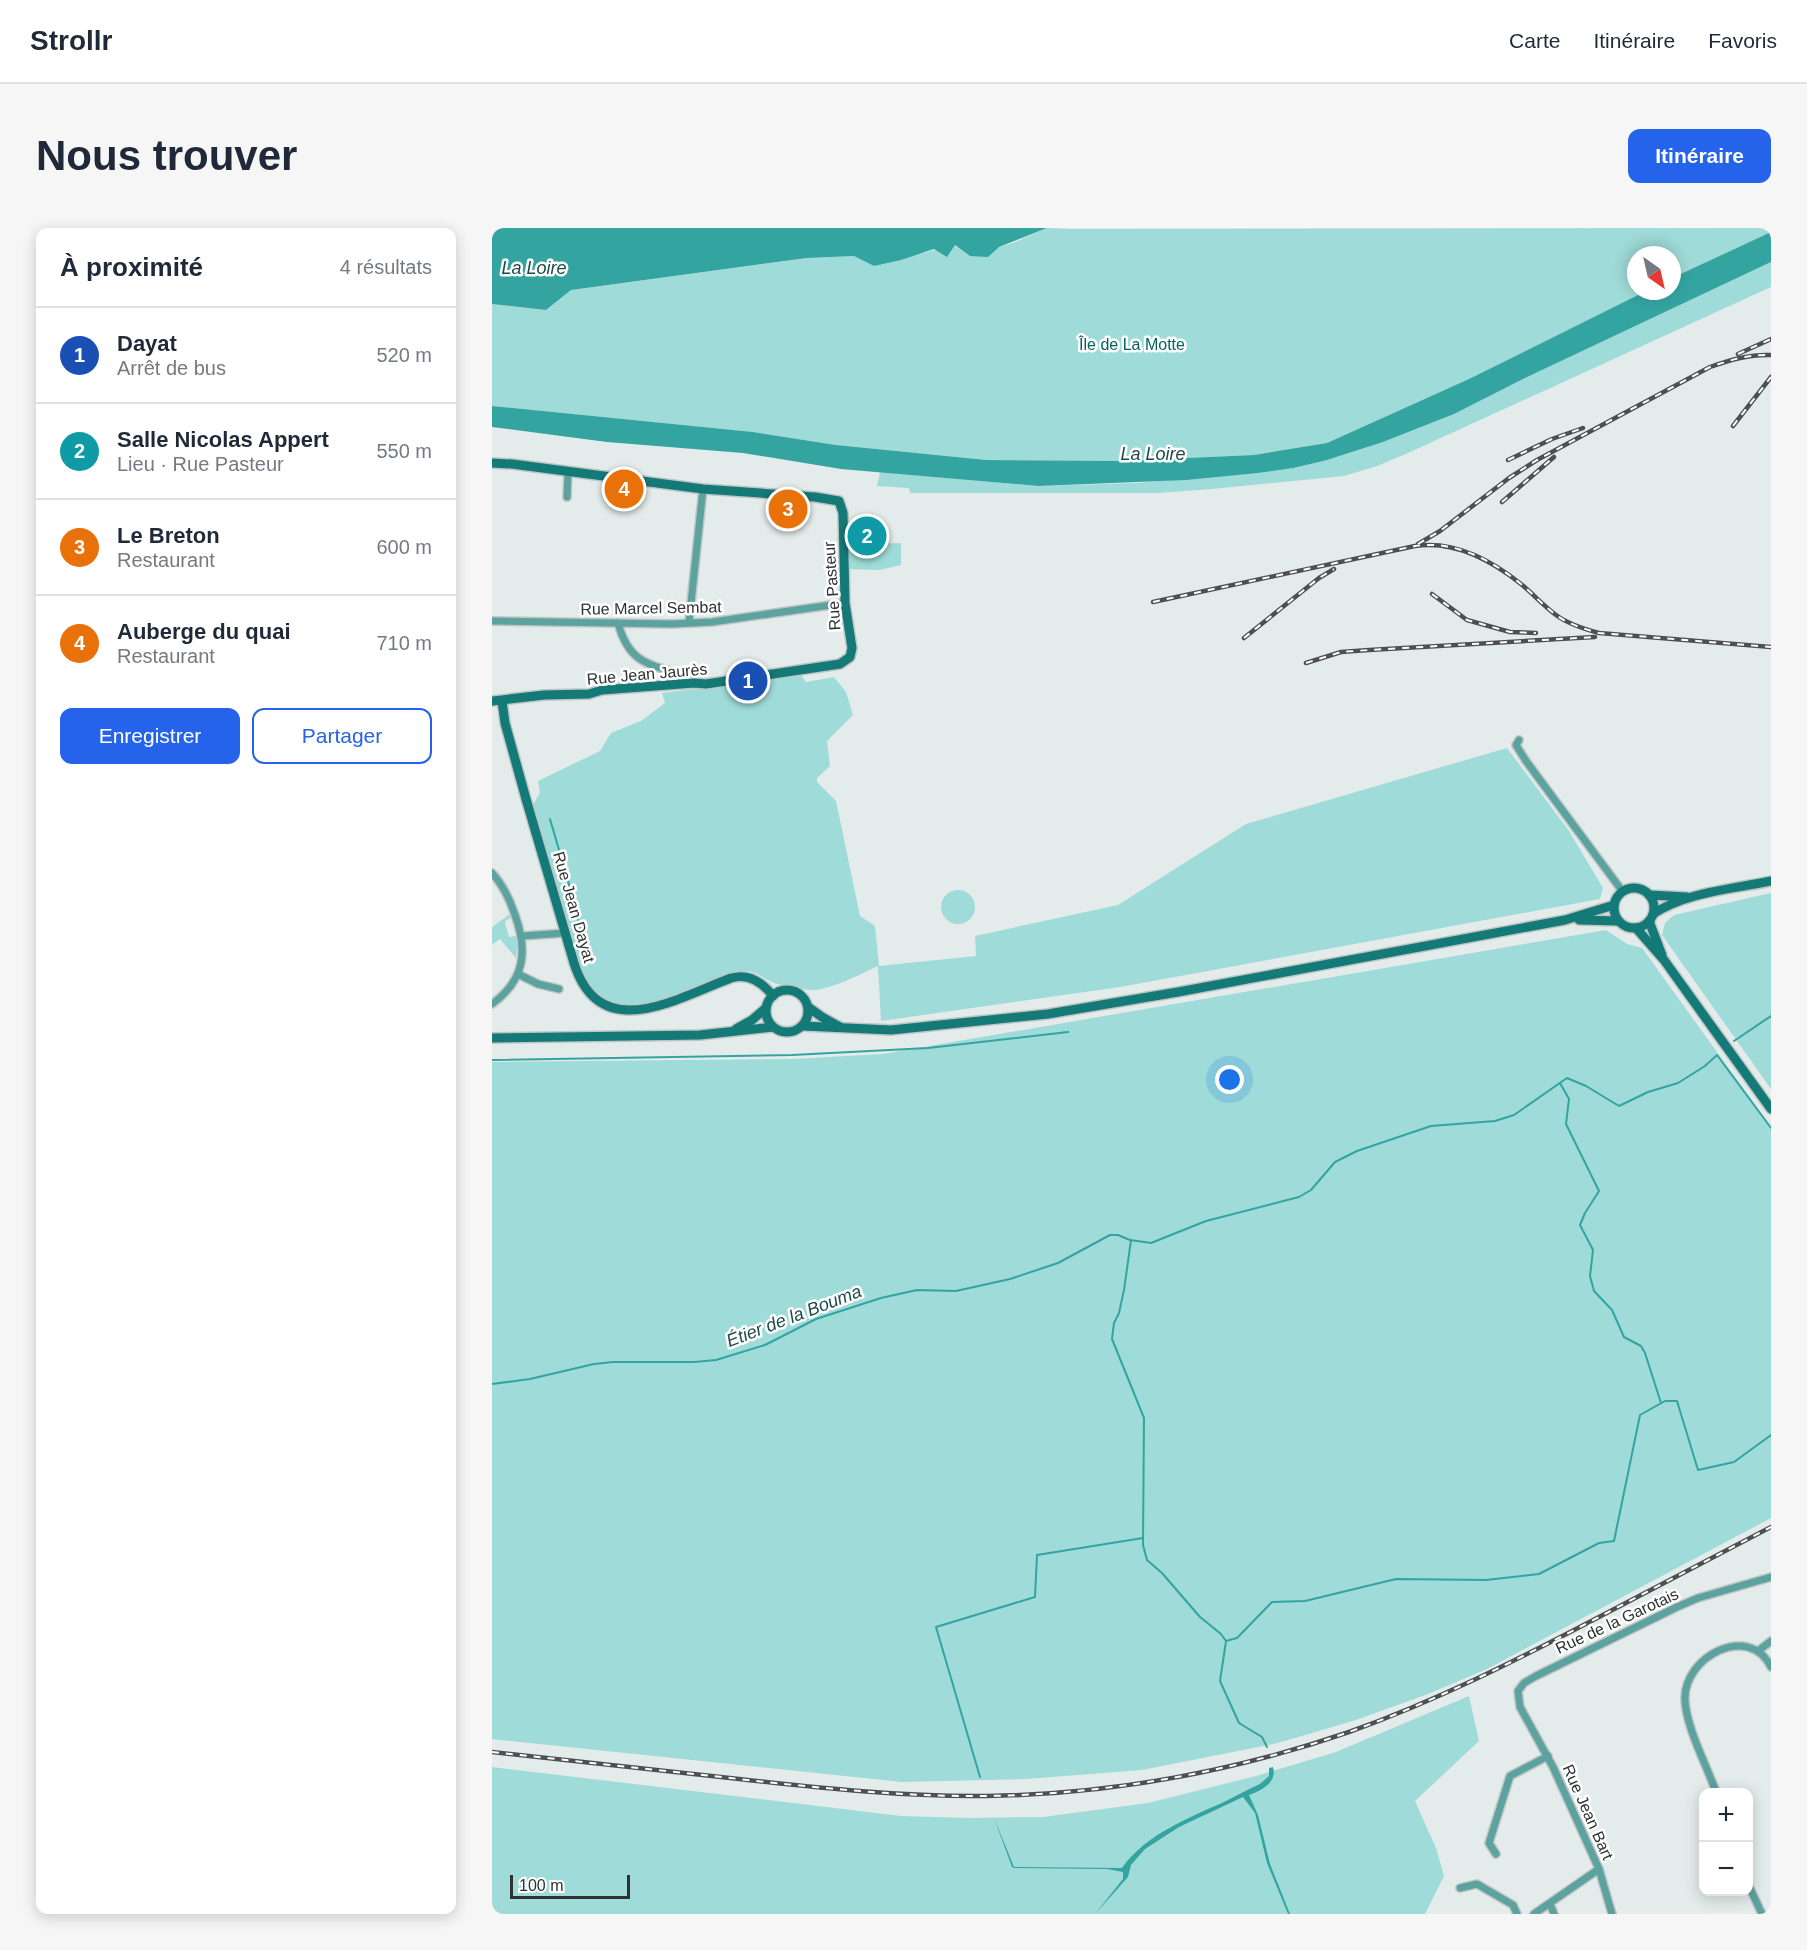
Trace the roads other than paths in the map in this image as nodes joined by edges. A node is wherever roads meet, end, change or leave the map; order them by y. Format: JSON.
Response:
{"nodes":[{"id":1,"x":492,"y":463,"type":"edge"},
{"id":2,"x":568,"y":472,"type":"junction"},
{"id":3,"x":703,"y":489,"type":"junction"},
{"id":4,"x":567,"y":497,"type":"dead end"},
{"id":5,"x":845,"y":603,"type":"junction"},
{"id":6,"x":492,"y":621,"type":"edge"},
{"id":7,"x":689,"y":622,"type":"junction"},
{"id":8,"x":618,"y":623,"type":"junction"},
{"id":9,"x":840,"y":664,"type":"joint"},
{"id":10,"x":686,"y":684,"type":"junction"},
{"id":11,"x":497,"y":701,"type":"edge"},
{"id":12,"x":1519,"y":740,"type":"dead end"},
{"id":13,"x":492,"y":873,"type":"edge"},
{"id":14,"x":1771,"y":881,"type":"edge"},
{"id":15,"x":1623,"y":892,"type":"junction"},
{"id":16,"x":1649,"y":895,"type":"junction"},
{"id":17,"x":1692,"y":897,"type":"junction"},
{"id":18,"x":1614,"y":905,"type":"junction"},
{"id":19,"x":1651,"y":918,"type":"junction"},
{"id":20,"x":1564,"y":920,"type":"junction"},
{"id":21,"x":1618,"y":921,"type":"junction"},
{"id":22,"x":1636,"y":928,"type":"junction"},
{"id":23,"x":566,"y":933,"type":"junction"},
{"id":24,"x":522,"y":936,"type":"junction"},
{"id":25,"x":1664,"y":960,"type":"junction"},
{"id":26,"x":518,"y":974,"type":"junction"},
{"id":27,"x":559,"y":989,"type":"dead end"},
{"id":28,"x":773,"y":996,"type":"junction"},
{"id":29,"x":492,"y":1004,"type":"edge"},
{"id":30,"x":808,"y":1007,"type":"junction"},
{"id":31,"x":766,"y":1008,"type":"junction"},
{"id":32,"x":803,"y":1026,"type":"junction"},
{"id":33,"x":773,"y":1027,"type":"junction"},
{"id":34,"x":840,"y":1027,"type":"junction"},
{"id":35,"x":734,"y":1030,"type":"junction"},
{"id":36,"x":492,"y":1038,"type":"edge"},
{"id":37,"x":1771,"y":1109,"type":"edge"},
{"id":38,"x":1771,"y":1577,"type":"edge"},
{"id":39,"x":1771,"y":1641,"type":"edge"},
{"id":40,"x":1758,"y":1652,"type":"junction"},
{"id":41,"x":1771,"y":1666,"type":"edge"},
{"id":42,"x":1531,"y":1725,"type":"joint"},
{"id":43,"x":1548,"y":1756,"type":"junction"},
{"id":44,"x":1715,"y":1788,"type":"edge"},
{"id":45,"x":1496,"y":1854,"type":"dead end"},
{"id":46,"x":1599,"y":1869,"type":"junction"},
{"id":47,"x":1460,"y":1888,"type":"dead end"},
{"id":48,"x":1753,"y":1893,"type":"edge"},
{"id":49,"x":1550,"y":1904,"type":"junction"},
{"id":50,"x":1517,"y":1914,"type":"edge"},
{"id":51,"x":1534,"y":1914,"type":"edge"},
{"id":52,"x":1554,"y":1914,"type":"edge"},
{"id":53,"x":1612,"y":1914,"type":"edge"},
{"id":54,"x":1762,"y":1914,"type":"edge"}],
"edges":[{"from":1,"to":2,"type":"main road"},
{"from":2,"to":3,"type":"main road"},
{"from":2,"to":4,"type":"street"},
{"from":3,"to":5,"type":"main road","name":"Rue Pasteur"},
{"from":3,"to":7,"type":"street"},
{"from":5,"to":7,"type":"street","name":"Rue Marcel Sembat"},
{"from":5,"to":9,"type":"main road","name":"Rue Pasteur"},
{"from":6,"to":8,"type":"street","name":"Rue Marcel Sembat"},
{"from":7,"to":8,"type":"street","name":"Rue Marcel Sembat"},
{"from":8,"to":10,"type":"street"},
{"from":9,"to":10,"type":"main road","name":"Rue Jean Jaurès"},
{"from":10,"to":11,"type":"main road","name":"Rue Jean Jaurès"},
{"from":11,"to":23,"type":"main road","name":"Rue Jean Dayat"},
{"from":12,"to":15,"type":"street"},
{"from":13,"to":24,"type":"street"},
{"from":14,"to":17,"type":"main road"},
{"from":15,"to":16,"type":"main road"},
{"from":15,"to":18,"type":"main road"},
{"from":16,"to":17,"type":"main road"},
{"from":16,"to":19,"type":"main road"},
{"from":17,"to":19,"type":"main road"},
{"from":18,"to":20,"type":"main road"},
{"from":18,"to":21,"type":"main road"},
{"from":19,"to":22,"type":"main road"},
{"from":19,"to":25,"type":"main road"},
{"from":20,"to":21,"type":"main road"},
{"from":20,"to":34,"type":"main road"},
{"from":21,"to":22,"type":"main road"},
{"from":22,"to":25,"type":"main road"},
{"from":23,"to":24,"type":"street"},
{"from":23,"to":28,"type":"main road","name":"Rue Jean Dayat"},
{"from":24,"to":26,"type":"street"},
{"from":25,"to":37,"type":"main road"},
{"from":26,"to":27,"type":"street"},
{"from":26,"to":29,"type":"street"},
{"from":28,"to":30,"type":"main road"},
{"from":28,"to":31,"type":"main road"},
{"from":30,"to":32,"type":"main road"},
{"from":30,"to":34,"type":"main road"},
{"from":31,"to":33,"type":"main road"},
{"from":31,"to":35,"type":"main road"},
{"from":32,"to":33,"type":"main road"},
{"from":32,"to":34,"type":"main road"},
{"from":33,"to":35,"type":"main road"},
{"from":35,"to":36,"type":"main road"},
{"from":38,"to":42,"type":"street","name":"Rue de la Garotais"},
{"from":39,"to":40,"type":"street"},
{"from":40,"to":41,"type":"street"},
{"from":40,"to":44,"type":"street"},
{"from":42,"to":43,"type":"street","name":"Rue Jean Bart"},
{"from":43,"to":45,"type":"street"},
{"from":43,"to":46,"type":"street","name":"Rue Jean Bart"},
{"from":46,"to":49,"type":"street"},
{"from":46,"to":53,"type":"street","name":"Rue Jean Bart"},
{"from":47,"to":50,"type":"street"},
{"from":48,"to":54,"type":"street"},
{"from":49,"to":51,"type":"street"},
{"from":49,"to":52,"type":"street"}]}
